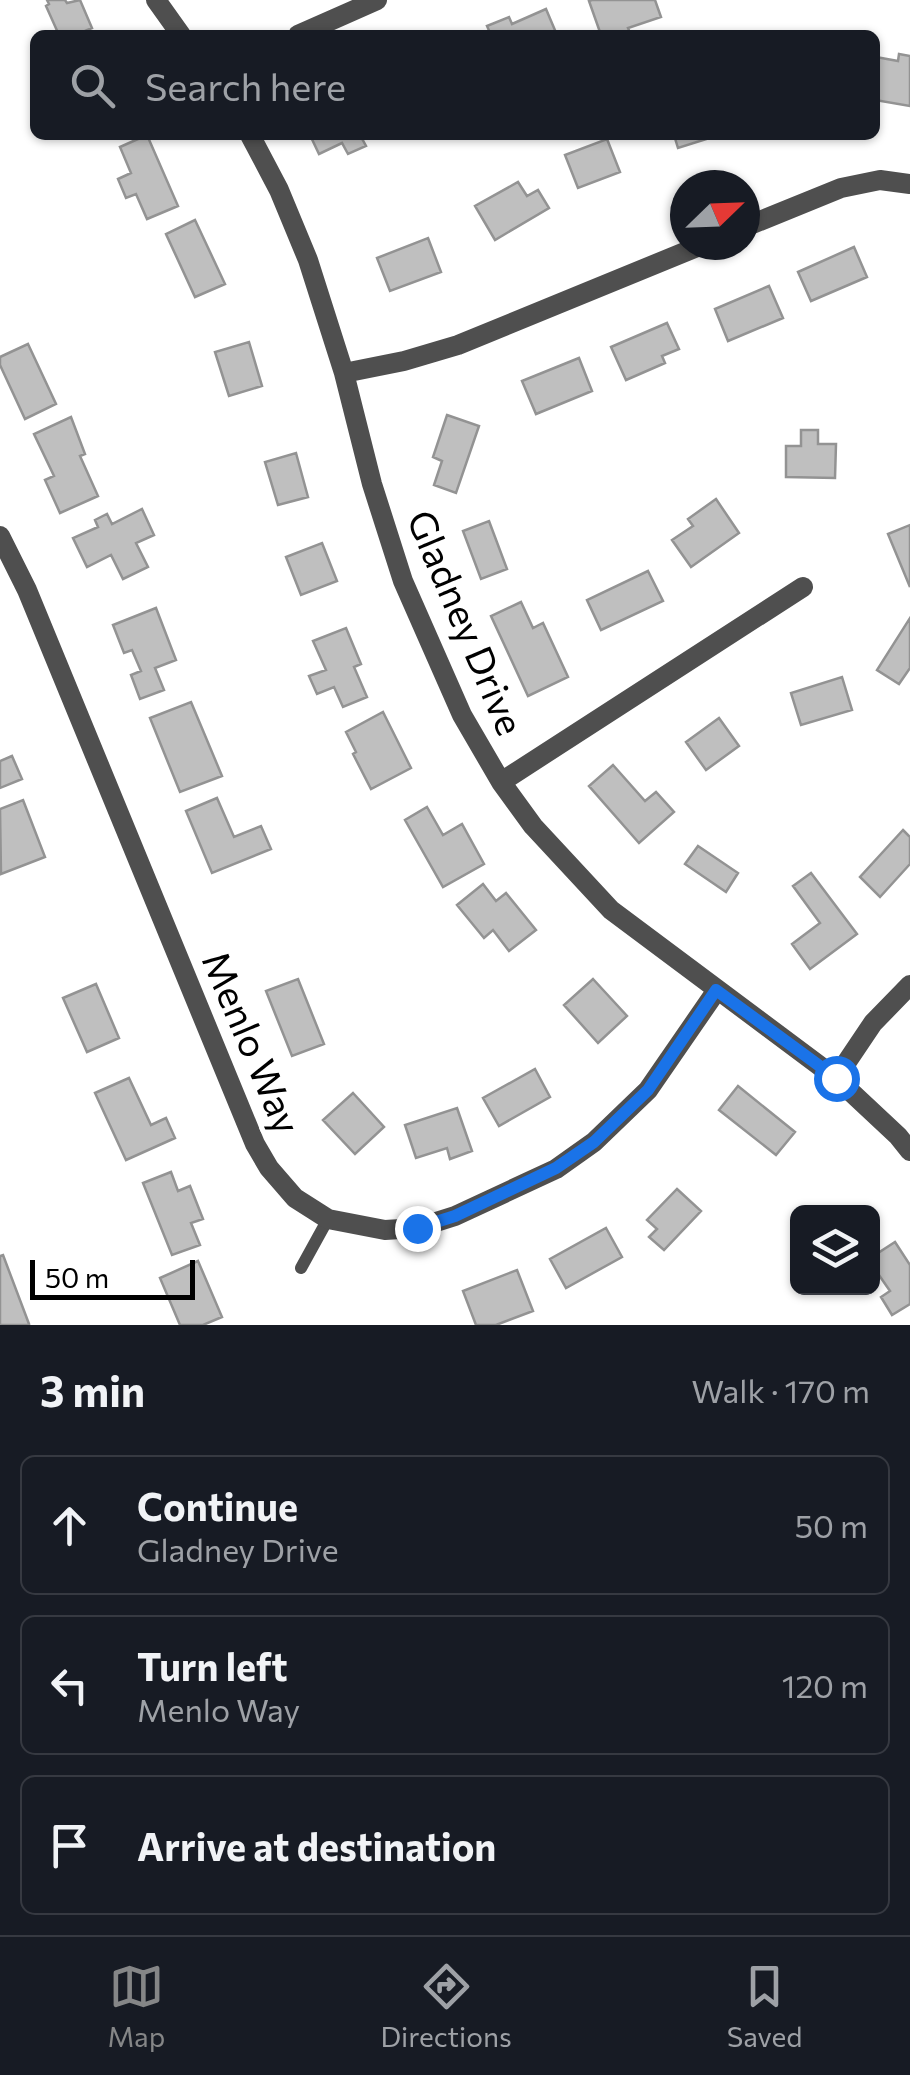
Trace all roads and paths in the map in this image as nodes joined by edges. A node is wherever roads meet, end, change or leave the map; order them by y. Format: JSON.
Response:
{"nodes":[{"id":1,"x":156,"y":0,"type":"edge"},
{"id":2,"x":378,"y":0,"type":"edge"},
{"id":3,"x":177,"y":30,"type":"edge"},
{"id":4,"x":309,"y":30,"type":"edge"},
{"id":5,"x":253,"y":140,"type":"edge"},
{"id":6,"x":910,"y":184,"type":"edge"},
{"id":7,"x":760,"y":221,"type":"edge"},
{"id":8,"x":670,"y":258,"type":"edge"},
{"id":9,"x":344,"y":373,"type":"junction"},
{"id":10,"x":0,"y":536,"type":"edge"},
{"id":11,"x":803,"y":587,"type":"dead end"},
{"id":12,"x":501,"y":782,"type":"junction"},
{"id":13,"x":910,"y":985,"type":"edge"},
{"id":14,"x":716,"y":990,"type":"junction"},
{"id":15,"x":836,"y":1078,"type":"junction"},
{"id":16,"x":910,"y":1151,"type":"edge"},
{"id":17,"x":328,"y":1218,"type":"junction"},
{"id":18,"x":301,"y":1268,"type":"dead end"}],
"edges":[{"from":1,"to":3,"type":"street"},
{"from":2,"to":4,"type":"street"},
{"from":5,"to":9,"type":"street","name":"Gladney Drive"},
{"from":6,"to":7,"type":"street"},
{"from":8,"to":9,"type":"street"},
{"from":9,"to":12,"type":"street","name":"Gladney Drive"},
{"from":10,"to":17,"type":"street","name":"Menlo Way"},
{"from":11,"to":12,"type":"street"},
{"from":12,"to":14,"type":"street","name":"Gladney Drive"},
{"from":13,"to":15,"type":"street"},
{"from":14,"to":15,"type":"street","name":"Gladney Drive"},
{"from":14,"to":17,"type":"street","name":"Menlo Way"},
{"from":15,"to":16,"type":"street","name":"Gladney Drive"},
{"from":17,"to":18,"type":"lane"}]}
